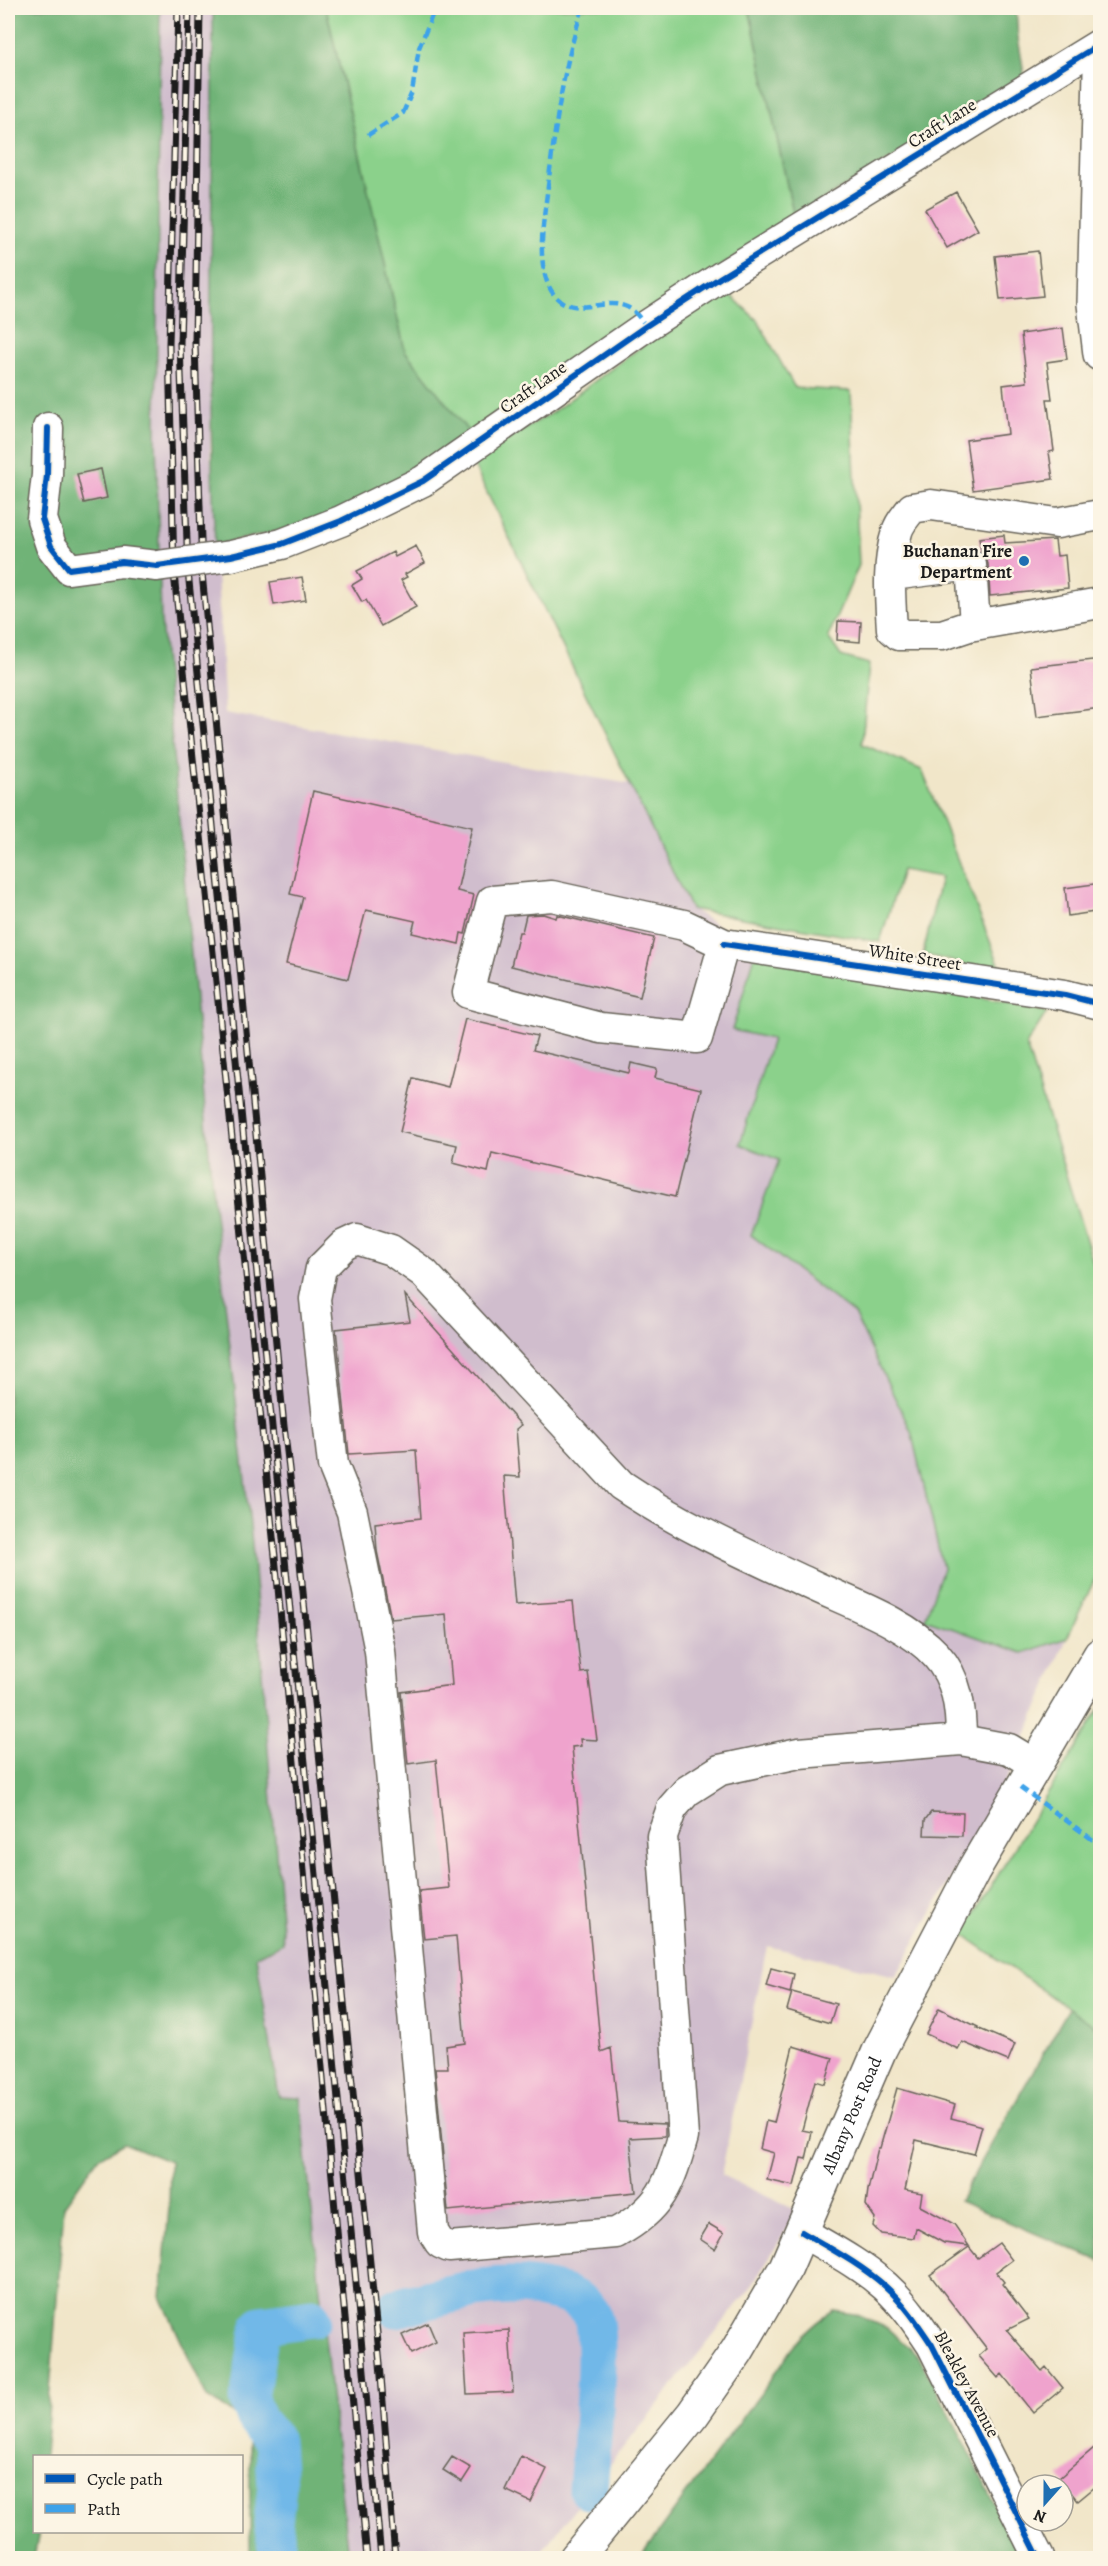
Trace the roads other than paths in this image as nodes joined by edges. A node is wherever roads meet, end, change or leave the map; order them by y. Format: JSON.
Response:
{"nodes":[{"id":1,"x":1101,"y":44,"type":"edge"},
{"id":2,"x":1101,"y":72,"type":"edge"},
{"id":3,"x":1101,"y":354,"type":"edge"},
{"id":4,"x":48,"y":428,"type":"dead end"},
{"id":5,"x":1101,"y":515,"type":"edge"},
{"id":6,"x":892,"y":575,"type":"junction"},
{"id":7,"x":1101,"y":603,"type":"edge"},
{"id":8,"x":975,"y":625,"type":"junction"},
{"id":9,"x":724,"y":944,"type":"junction"},
{"id":10,"x":1101,"y":1004,"type":"edge"},
{"id":11,"x":1101,"y":1654,"type":"edge"},
{"id":12,"x":961,"y":1740,"type":"junction"},
{"id":13,"x":1034,"y":1764,"type":"junction"},
{"id":14,"x":802,"y":2232,"type":"junction"},
{"id":15,"x":576,"y":2559,"type":"edge"},
{"id":16,"x":1039,"y":2559,"type":"edge"}],
"edges":[{"from":1,"to":4,"type":"street","name":"Craft Lane","bridge":true},
{"from":2,"to":3,"type":"main road"},
{"from":5,"to":6,"type":"street"},
{"from":6,"to":8,"type":"street"},
{"from":6,"to":8,"type":"street"},
{"from":7,"to":8,"type":"street"},
{"from":9,"to":9,"type":"street","name":"White Street"},
{"from":9,"to":10,"type":"street","name":"White Street"},
{"from":11,"to":13,"type":"main road","name":"Albany Post Road"},
{"from":12,"to":12,"type":"street"},
{"from":12,"to":13,"type":"street"},
{"from":13,"to":14,"type":"main road","name":"Albany Post Road"},
{"from":14,"to":15,"type":"main road","name":"Albany Post Road"},
{"from":14,"to":16,"type":"street","name":"Bleakley Avenue"}]}
